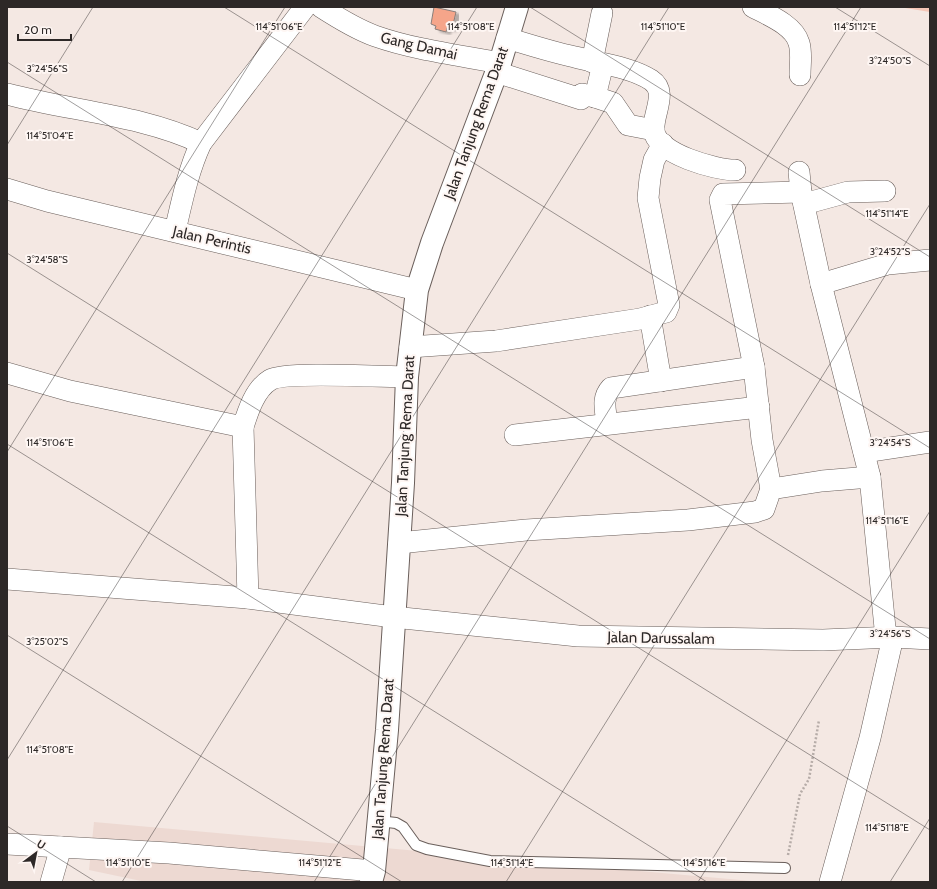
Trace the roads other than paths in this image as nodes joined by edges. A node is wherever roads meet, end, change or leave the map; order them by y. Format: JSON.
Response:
{"nodes":[{"id":1,"x":305,"y":7,"type":"edge"},
{"id":2,"x":321,"y":7,"type":"edge"},
{"id":3,"x":517,"y":7,"type":"edge"},
{"id":4,"x":753,"y":7,"type":"edge"},
{"id":5,"x":597,"y":10,"type":"edge"},
{"id":6,"x":507,"y":38,"type":"junction"},
{"id":7,"x":598,"y":63,"type":"junction"},
{"id":8,"x":498,"y":67,"type":"junction"},
{"id":9,"x":800,"y":74,"type":"dead end"},
{"id":10,"x":7,"y":94,"type":"edge"},
{"id":11,"x":584,"y":104,"type":"junction"},
{"id":12,"x":658,"y":137,"type":"junction"},
{"id":13,"x":201,"y":143,"type":"junction"},
{"id":14,"x":736,"y":170,"type":"dead end"},
{"id":15,"x":799,"y":172,"type":"dead end"},
{"id":16,"x":7,"y":189,"type":"edge"},
{"id":17,"x":885,"y":191,"type":"dead end"},
{"id":18,"x":802,"y":198,"type":"junction"},
{"id":19,"x":175,"y":231,"type":"junction"},
{"id":20,"x":930,"y":260,"type":"edge"},
{"id":21,"x":821,"y":284,"type":"junction"},
{"id":22,"x":417,"y":290,"type":"junction"},
{"id":23,"x":650,"y":316,"type":"junction"},
{"id":24,"x":410,"y":348,"type":"junction"},
{"id":25,"x":754,"y":367,"type":"junction"},
{"id":26,"x":7,"y":373,"type":"edge"},
{"id":27,"x":407,"y":377,"type":"junction"},
{"id":28,"x":661,"y":381,"type":"junction"},
{"id":29,"x":759,"y":407,"type":"junction"},
{"id":30,"x":607,"y":424,"type":"junction"},
{"id":31,"x":243,"y":427,"type":"junction"},
{"id":32,"x":515,"y":435,"type":"dead end"},
{"id":33,"x":930,"y":442,"type":"edge"},
{"id":34,"x":864,"y":452,"type":"junction"},
{"id":35,"x":870,"y":477,"type":"junction"},
{"id":36,"x":770,"y":489,"type":"junction"},
{"id":37,"x":399,"y":543,"type":"junction"},
{"id":38,"x":7,"y":579,"type":"edge"},
{"id":39,"x":248,"y":598,"type":"junction"},
{"id":40,"x":393,"y":617,"type":"junction"},
{"id":41,"x":890,"y":637,"type":"junction"},
{"id":42,"x":930,"y":639,"type":"edge"},
{"id":43,"x":379,"y":821,"type":"junction"},
{"id":44,"x":7,"y":844,"type":"edge"},
{"id":45,"x":61,"y":847,"type":"junction"},
{"id":46,"x":785,"y":868,"type":"road end"},
{"id":47,"x":373,"y":877,"type":"edge"},
{"id":48,"x":51,"y":882,"type":"edge"},
{"id":49,"x":830,"y":882,"type":"edge"}],
"edges":[{"from":1,"to":13,"type":"street"},
{"from":2,"to":8,"type":"street","name":"Gang Damai"},
{"from":3,"to":6,"type":"street","name":"Jalan Tanjung Rema Darat"},
{"from":4,"to":9,"type":"street"},
{"from":5,"to":7,"type":"street"},
{"from":6,"to":7,"type":"street"},
{"from":6,"to":8,"type":"street","name":"Jalan Tanjung Rema Darat"},
{"from":7,"to":11,"type":"street"},
{"from":7,"to":12,"type":"street"},
{"from":8,"to":11,"type":"street","name":"Gang Damai"},
{"from":8,"to":22,"type":"street","name":"Jalan Tanjung Rema Darat"},
{"from":10,"to":13,"type":"street"},
{"from":11,"to":12,"type":"street","name":"Gang Damai"},
{"from":12,"to":14,"type":"street"},
{"from":12,"to":23,"type":"street"},
{"from":13,"to":19,"type":"street"},
{"from":15,"to":18,"type":"street"},
{"from":16,"to":19,"type":"street","name":"Jalan Perintis"},
{"from":17,"to":18,"type":"street"},
{"from":18,"to":21,"type":"street"},
{"from":18,"to":25,"type":"street"},
{"from":19,"to":22,"type":"street","name":"Jalan Perintis"},
{"from":20,"to":21,"type":"street"},
{"from":21,"to":34,"type":"street"},
{"from":22,"to":24,"type":"street","name":"Jalan Tanjung Rema Darat"},
{"from":23,"to":24,"type":"street"},
{"from":23,"to":28,"type":"street"},
{"from":24,"to":27,"type":"street","name":"Jalan Tanjung Rema Darat"},
{"from":25,"to":28,"type":"street"},
{"from":25,"to":29,"type":"street"},
{"from":26,"to":31,"type":"street"},
{"from":27,"to":31,"type":"street"},
{"from":27,"to":37,"type":"street","name":"Jalan Tanjung Rema Darat"},
{"from":28,"to":30,"type":"street"},
{"from":29,"to":30,"type":"street"},
{"from":29,"to":36,"type":"street"},
{"from":30,"to":32,"type":"street"},
{"from":31,"to":39,"type":"street"},
{"from":33,"to":34,"type":"street"},
{"from":34,"to":35,"type":"street"},
{"from":35,"to":36,"type":"street"},
{"from":35,"to":41,"type":"street"},
{"from":36,"to":37,"type":"street"},
{"from":37,"to":40,"type":"street","name":"Jalan Tanjung Rema Darat"},
{"from":38,"to":39,"type":"street","name":"Jalan Darussalam"},
{"from":39,"to":40,"type":"street","name":"Jalan Darussalam"},
{"from":40,"to":41,"type":"street","name":"Jalan Darussalam"},
{"from":40,"to":43,"type":"street","name":"Jalan Tanjung Rema Darat"},
{"from":41,"to":42,"type":"street","name":"Jalan Darussalam"},
{"from":41,"to":49,"type":"street"},
{"from":43,"to":46,"type":"lane"},
{"from":43,"to":47,"type":"street","name":"Jalan Tanjung Rema Darat"},
{"from":44,"to":45,"type":"street"},
{"from":45,"to":47,"type":"street"},
{"from":45,"to":48,"type":"street"}]}
